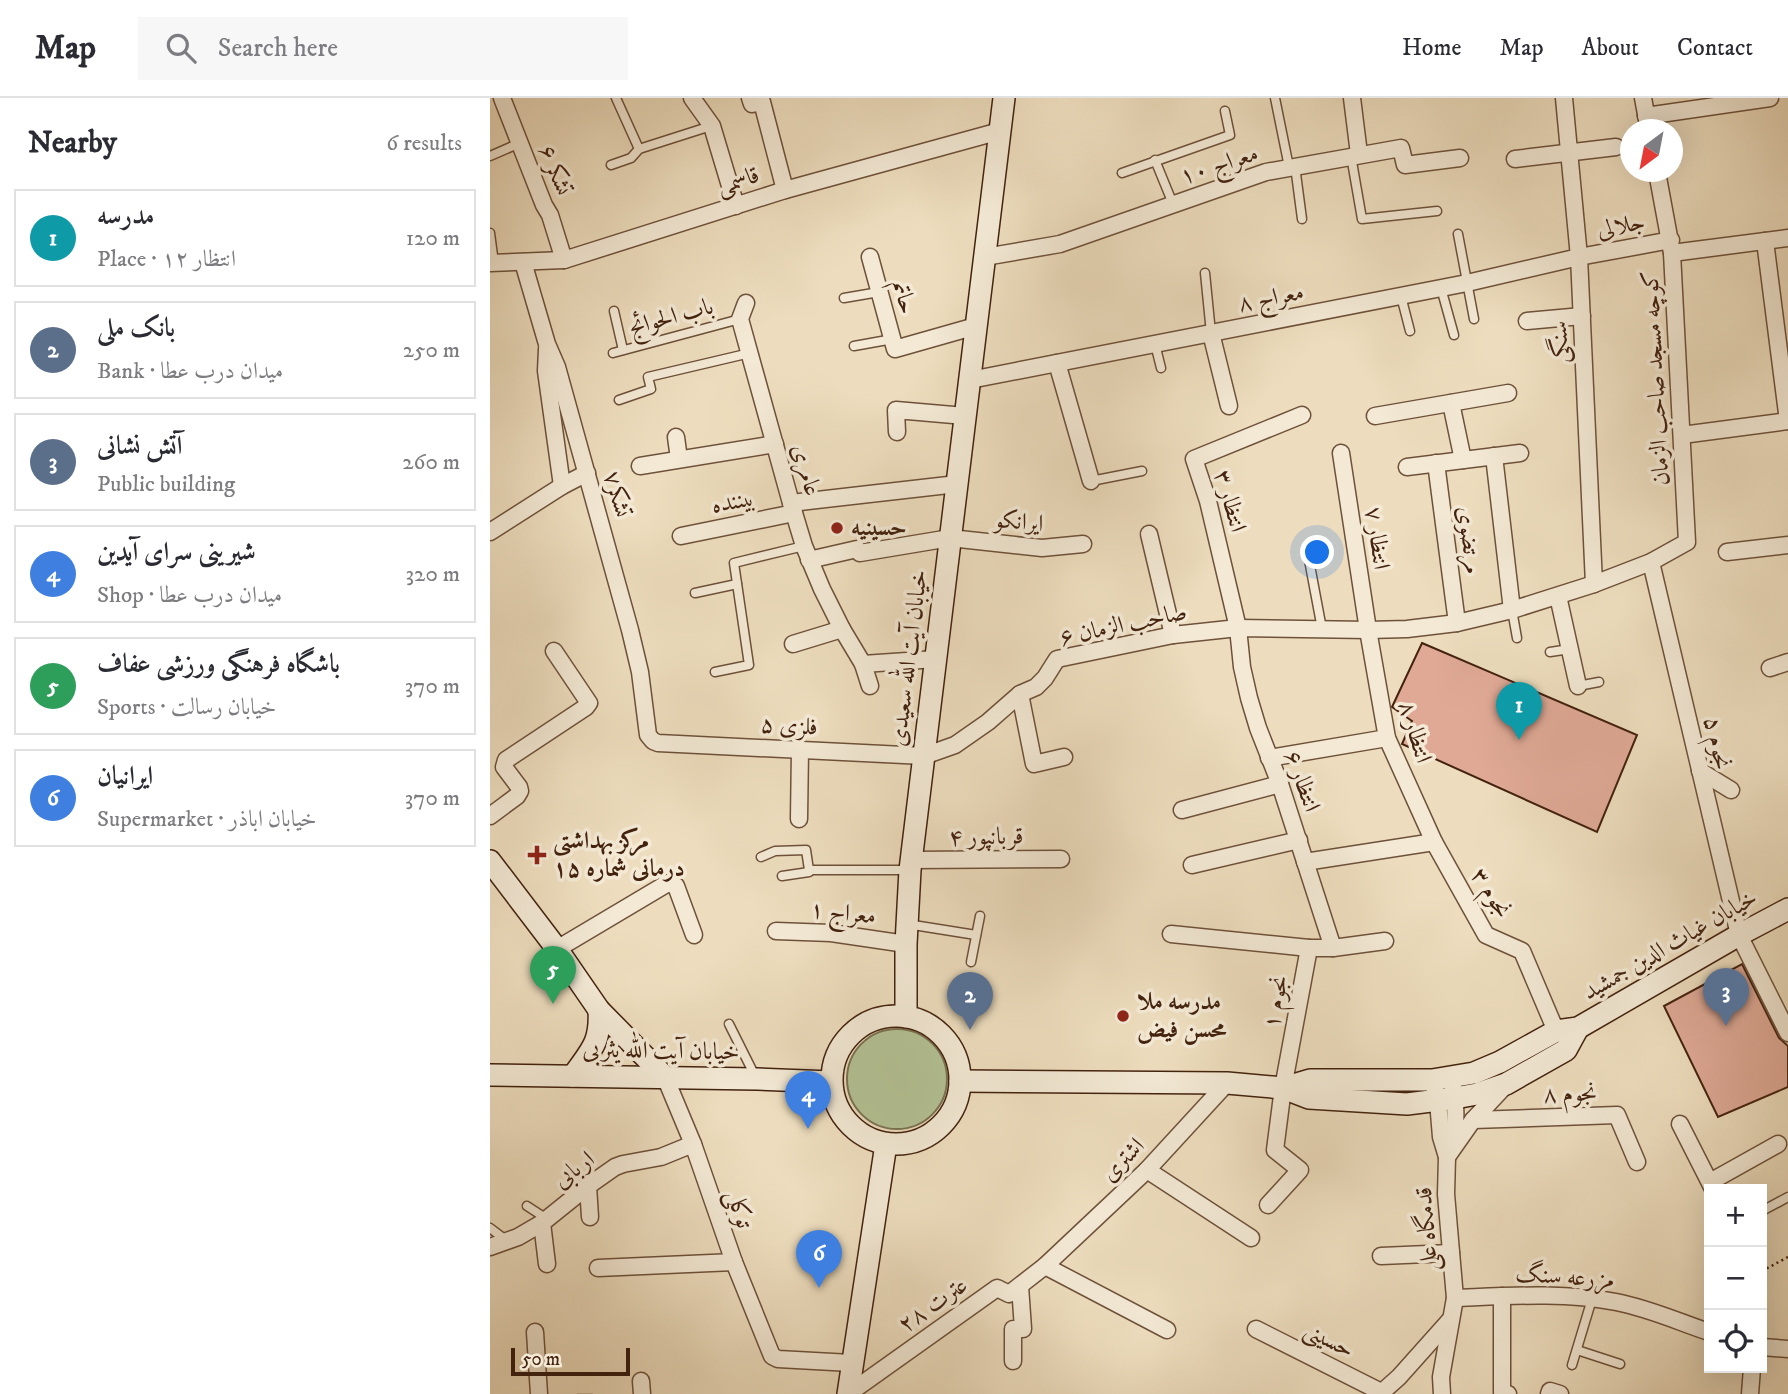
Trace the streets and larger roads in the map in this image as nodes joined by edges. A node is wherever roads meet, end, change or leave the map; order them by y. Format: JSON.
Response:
{"nodes":[{"id":1,"x":502,"y":98,"type":"edge"},
{"id":2,"x":692,"y":98,"type":"edge"},
{"id":3,"x":750,"y":98,"type":"edge"},
{"id":4,"x":1004,"y":98,"type":"edge"},
{"id":5,"x":1352,"y":98,"type":"edge"},
{"id":6,"x":1564,"y":98,"type":"edge"},
{"id":7,"x":1643,"y":98,"type":"edge"},
{"id":8,"x":1770,"y":98,"type":"edge"},
{"id":9,"x":1647,"y":119,"type":"edge"},
{"id":10,"x":1668,"y":119,"type":"edge"},
{"id":11,"x":1000,"y":131,"type":"junction"},
{"id":12,"x":1616,"y":147,"type":"dead end"},
{"id":13,"x":1568,"y":153,"type":"junction"},
{"id":14,"x":1355,"y":155,"type":"junction"},
{"id":15,"x":1460,"y":159,"type":"dead end"},
{"id":16,"x":1515,"y":159,"type":"dead end"},
{"id":17,"x":1659,"y":182,"type":"edge"},
{"id":18,"x":785,"y":190,"type":"junction"},
{"id":19,"x":736,"y":206,"type":"junction"},
{"id":20,"x":1788,"y":238,"type":"edge"},
{"id":21,"x":1765,"y":241,"type":"junction"},
{"id":22,"x":1672,"y":246,"type":"junction"},
{"id":23,"x":870,"y":257,"type":"dead end"},
{"id":24,"x":985,"y":257,"type":"junction"},
{"id":25,"x":1579,"y":257,"type":"junction"},
{"id":26,"x":564,"y":260,"type":"junction"},
{"id":27,"x":523,"y":262,"type":"junction"},
{"id":28,"x":492,"y":263,"type":"edge"},
{"id":29,"x":746,"y":303,"type":"dead end"},
{"id":30,"x":1582,"y":316,"type":"junction"},
{"id":31,"x":1527,"y":321,"type":"dead end"},
{"id":32,"x":976,"y":326,"type":"junction"},
{"id":33,"x":1211,"y":333,"type":"junction"},
{"id":34,"x":547,"y":344,"type":"junction"},
{"id":35,"x":1057,"y":363,"type":"junction"},
{"id":36,"x":970,"y":380,"type":"junction"},
{"id":37,"x":1508,"y":393,"type":"dead end"},
{"id":38,"x":1787,"y":397,"type":"edge"},
{"id":39,"x":1451,"y":403,"type":"junction"},
{"id":40,"x":1229,"y":406,"type":"dead end"},
{"id":41,"x":1302,"y":415,"type":"dead end"},
{"id":42,"x":965,"y":416,"type":"junction"},
{"id":43,"x":1375,"y":416,"type":"dead end"},
{"id":44,"x":1788,"y":421,"type":"edge"},
{"id":45,"x":897,"y":432,"type":"dead end"},
{"id":46,"x":1682,"y":435,"type":"junction"},
{"id":47,"x":676,"y":437,"type":"dead end"},
{"id":48,"x":775,"y":444,"type":"junction"},
{"id":49,"x":1341,"y":453,"type":"dead end"},
{"id":50,"x":1520,"y":453,"type":"dead end"},
{"id":51,"x":1494,"y":456,"type":"junction"},
{"id":52,"x":678,"y":459,"type":"junction"},
{"id":53,"x":1463,"y":460,"type":"junction"},
{"id":54,"x":1436,"y":463,"type":"junction"},
{"id":55,"x":640,"y":466,"type":"dead end"},
{"id":56,"x":1407,"y":467,"type":"dead end"},
{"id":57,"x":587,"y":473,"type":"junction"},
{"id":58,"x":1091,"y":481,"type":"road end"},
{"id":59,"x":957,"y":484,"type":"junction"},
{"id":60,"x":562,"y":486,"type":"junction"},
{"id":61,"x":792,"y":508,"type":"junction"},
{"id":62,"x":490,"y":532,"type":"edge"},
{"id":63,"x":1149,"y":534,"type":"dead end"},
{"id":64,"x":681,"y":536,"type":"dead end"},
{"id":65,"x":950,"y":538,"type":"junction"},
{"id":66,"x":1083,"y":544,"type":"dead end"},
{"id":67,"x":1788,"y":545,"type":"edge"},
{"id":68,"x":1727,"y":552,"type":"dead end"},
{"id":69,"x":807,"y":554,"type":"junction"},
{"id":70,"x":1651,"y":562,"type":"junction"},
{"id":71,"x":1594,"y":584,"type":"junction"},
{"id":72,"x":1558,"y":596,"type":"junction"},
{"id":73,"x":1512,"y":610,"type":"junction"},
{"id":74,"x":1457,"y":624,"type":"junction"},
{"id":75,"x":1238,"y":628,"type":"junction"},
{"id":76,"x":842,"y":629,"type":"junction"},
{"id":77,"x":1368,"y":630,"type":"junction"},
{"id":78,"x":1173,"y":635,"type":"junction"},
{"id":79,"x":793,"y":643,"type":"dead end"},
{"id":80,"x":554,"y":651,"type":"dead end"},
{"id":81,"x":936,"y":659,"type":"junction"},
{"id":82,"x":1788,"y":662,"type":"edge"},
{"id":83,"x":863,"y":664,"type":"junction"},
{"id":84,"x":1770,"y":668,"type":"dead end"},
{"id":85,"x":870,"y":686,"type":"dead end"},
{"id":86,"x":1578,"y":686,"type":"road end"},
{"id":87,"x":1020,"y":694,"type":"junction"},
{"id":88,"x":1387,"y":738,"type":"junction"},
{"id":89,"x":653,"y":741,"type":"joint"},
{"id":90,"x":800,"y":749,"type":"junction"},
{"id":91,"x":924,"y":756,"type":"junction"},
{"id":92,"x":1064,"y":757,"type":"dead end"},
{"id":93,"x":1269,"y":758,"type":"junction"},
{"id":94,"x":1700,"y":771,"type":"junction"},
{"id":95,"x":1280,"y":784,"type":"junction"},
{"id":96,"x":1731,"y":790,"type":"dead end"},
{"id":97,"x":1182,"y":810,"type":"dead end"},
{"id":98,"x":490,"y":816,"type":"edge"},
{"id":99,"x":799,"y":819,"type":"dead end"},
{"id":100,"x":1299,"y":840,"type":"junction"},
{"id":101,"x":1434,"y":842,"type":"junction"},
{"id":102,"x":1061,"y":859,"type":"dead end"},
{"id":103,"x":490,"y":861,"type":"edge"},
{"id":104,"x":1305,"y":862,"type":"junction"},
{"id":105,"x":910,"y":865,"type":"junction"},
{"id":106,"x":1192,"y":866,"type":"dead end"},
{"id":107,"x":1788,"y":909,"type":"edge"},
{"id":108,"x":776,"y":931,"type":"dead end"},
{"id":109,"x":906,"y":934,"type":"junction"},
{"id":110,"x":1171,"y":934,"type":"dead end"},
{"id":111,"x":694,"y":935,"type":"dead end"},
{"id":112,"x":1739,"y":935,"type":"junction"},
{"id":113,"x":1385,"y":941,"type":"dead end"},
{"id":114,"x":1309,"y":948,"type":"junction"},
{"id":115,"x":1333,"y":948,"type":"junction"},
{"id":116,"x":557,"y":949,"type":"junction"},
{"id":117,"x":599,"y":1010,"type":"junction"},
{"id":118,"x":906,"y":1017,"type":"junction"},
{"id":119,"x":1578,"y":1028,"type":"junction"},
{"id":120,"x":1556,"y":1031,"type":"junction"},
{"id":121,"x":1788,"y":1033,"type":"edge"},
{"id":122,"x":490,"y":1075,"type":"edge"},
{"id":123,"x":573,"y":1076,"type":"junction"},
{"id":124,"x":665,"y":1077,"type":"junction"},
{"id":125,"x":960,"y":1081,"type":"junction"},
{"id":126,"x":831,"y":1082,"type":"junction"},
{"id":127,"x":1227,"y":1083,"type":"junction"},
{"id":128,"x":1506,"y":1084,"type":"junction"},
{"id":129,"x":1283,"y":1088,"type":"junction"},
{"id":130,"x":1444,"y":1089,"type":"junction"},
{"id":131,"x":1473,"y":1120,"type":"junction"},
{"id":132,"x":1680,"y":1124,"type":"dead end"},
{"id":133,"x":693,"y":1144,"type":"junction"},
{"id":134,"x":886,"y":1144,"type":"junction"},
{"id":135,"x":1778,"y":1144,"type":"dead end"},
{"id":136,"x":1447,"y":1157,"type":"junction"},
{"id":137,"x":1637,"y":1163,"type":"dead end"},
{"id":138,"x":1147,"y":1170,"type":"junction"},
{"id":139,"x":1711,"y":1184,"type":"edge"},
{"id":140,"x":1715,"y":1184,"type":"edge"},
{"id":141,"x":588,"y":1186,"type":"junction"},
{"id":142,"x":1269,"y":1205,"type":"dead end"},
{"id":143,"x":590,"y":1217,"type":"dead end"},
{"id":144,"x":545,"y":1221,"type":"junction"},
{"id":145,"x":1251,"y":1238,"type":"dead end"},
{"id":146,"x":490,"y":1247,"type":"edge"},
{"id":147,"x":1451,"y":1254,"type":"junction"},
{"id":148,"x":1381,"y":1256,"type":"dead end"},
{"id":149,"x":734,"y":1262,"type":"junction"},
{"id":150,"x":547,"y":1264,"type":"dead end"},
{"id":151,"x":1045,"y":1266,"type":"junction"},
{"id":152,"x":598,"y":1268,"type":"dead end"},
{"id":153,"x":1020,"y":1286,"type":"junction"},
{"id":154,"x":1502,"y":1296,"type":"junction"},
{"id":155,"x":1455,"y":1298,"type":"junction"},
{"id":156,"x":1449,"y":1321,"type":"junction"},
{"id":157,"x":1256,"y":1329,"type":"dead end"},
{"id":158,"x":1167,"y":1330,"type":"dead end"},
{"id":159,"x":1704,"y":1330,"type":"edge"},
{"id":160,"x":535,"y":1332,"type":"dead end"},
{"id":161,"x":1767,"y":1347,"type":"edge"},
{"id":162,"x":1788,"y":1349,"type":"edge"},
{"id":163,"x":1013,"y":1361,"type":"dead end"},
{"id":164,"x":851,"y":1363,"type":"junction"},
{"id":165,"x":1752,"y":1373,"type":"edge"},
{"id":166,"x":1380,"y":1393,"type":"edge"},
{"id":167,"x":539,"y":1394,"type":"edge"},
{"id":168,"x":848,"y":1394,"type":"edge"},
{"id":169,"x":1442,"y":1394,"type":"edge"},
{"id":170,"x":1508,"y":1394,"type":"edge"},
{"id":171,"x":1549,"y":1394,"type":"edge"},
{"id":172,"x":1560,"y":1394,"type":"edge"},
{"id":173,"x":1750,"y":1394,"type":"edge"}],
"edges":[{"from":1,"to":26,"type":"street","name":"تشکر ۶"},
{"from":2,"to":19,"type":"street"},
{"from":3,"to":18,"type":"street"},
{"from":4,"to":11,"type":"main road","name":"خیابان آیت الله سعیدی"},
{"from":5,"to":14,"type":"street"},
{"from":6,"to":13,"type":"street","name":"سنگی"},
{"from":7,"to":9,"type":"street"},
{"from":8,"to":10,"type":"street"},
{"from":11,"to":18,"type":"street","name":"قاسمی"},
{"from":11,"to":24,"type":"main road","name":"خیابان آیت الله سعیدی"},
{"from":12,"to":13,"type":"street"},
{"from":13,"to":16,"type":"street"},
{"from":13,"to":25,"type":"street","name":"سنگی"},
{"from":14,"to":15,"type":"street","name":"معراج ۱۰"},
{"from":14,"to":24,"type":"street","name":"معراج ۱۰"},
{"from":17,"to":22,"type":"street","name":"کوچه مسجد صاحب الزمان"},
{"from":18,"to":19,"type":"street","name":"قاسمی"},
{"from":19,"to":26,"type":"street","name":"قاسمی"},
{"from":20,"to":21,"type":"street","name":"جلالی"},
{"from":21,"to":22,"type":"street","name":"جلالی"},
{"from":21,"to":38,"type":"street"},
{"from":22,"to":25,"type":"street","name":"جلالی"},
{"from":22,"to":46,"type":"street","name":"کوچه مسجد صاحب الزمان"},
{"from":23,"to":32,"type":"street","name":"حاتم"},
{"from":24,"to":32,"type":"main road","name":"خیابان آیت الله سعیدی"},
{"from":25,"to":30,"type":"street","name":"سنگی"},
{"from":25,"to":33,"type":"street","name":"معراج ۸"},
{"from":26,"to":27,"type":"street","name":"قاسمی"},
{"from":27,"to":28,"type":"street","name":"قاسمی"},
{"from":27,"to":34,"type":"street","name":"تشکر۷"},
{"from":29,"to":48,"type":"street","name":"عامری"},
{"from":30,"to":31,"type":"street"},
{"from":30,"to":71,"type":"street","name":"سنگی"},
{"from":32,"to":36,"type":"main road","name":"خیابان آیت الله سعیدی"},
{"from":33,"to":35,"type":"street","name":"معراج ۸"},
{"from":33,"to":40,"type":"street"},
{"from":34,"to":57,"type":"street","name":"تشکر۷"},
{"from":34,"to":60,"type":"street"},
{"from":35,"to":36,"type":"street","name":"معراج ۸"},
{"from":35,"to":58,"type":"street"},
{"from":36,"to":42,"type":"main road","name":"خیابان آیت الله سعیدی"},
{"from":37,"to":39,"type":"street"},
{"from":38,"to":44,"type":"street"},
{"from":39,"to":43,"type":"street"},
{"from":39,"to":53,"type":"street"},
{"from":41,"to":75,"type":"street","name":"انتظار ۳"},
{"from":42,"to":45,"type":"street"},
{"from":42,"to":59,"type":"main road","name":"خیابان آیت الله سعیدی"},
{"from":44,"to":46,"type":"street"},
{"from":46,"to":70,"type":"street","name":"کوچه مسجد صاحب الزمان"},
{"from":47,"to":52,"type":"street"},
{"from":48,"to":52,"type":"street"},
{"from":48,"to":61,"type":"street","name":"عامری"},
{"from":49,"to":77,"type":"street","name":"انتظار ۷"},
{"from":50,"to":51,"type":"street"},
{"from":51,"to":53,"type":"street"},
{"from":51,"to":73,"type":"street"},
{"from":52,"to":55,"type":"street"},
{"from":53,"to":54,"type":"street"},
{"from":54,"to":56,"type":"street"},
{"from":54,"to":74,"type":"street","name":"مرتضوی"},
{"from":57,"to":60,"type":"street"},
{"from":57,"to":89,"type":"street","name":"تشکر۷"},
{"from":59,"to":61,"type":"street","name":"بیننده"},
{"from":59,"to":65,"type":"main road","name":"خیابان آیت الله سعیدی"},
{"from":60,"to":62,"type":"street"},
{"from":61,"to":64,"type":"street","name":"بیننده"},
{"from":61,"to":69,"type":"street","name":"عامری"},
{"from":63,"to":78,"type":"street"},
{"from":65,"to":66,"type":"street","name":"ایرانکو"},
{"from":65,"to":69,"type":"street","name":"ایرانکو"},
{"from":65,"to":81,"type":"main road","name":"خیابان آیت الله سعیدی"},
{"from":67,"to":68,"type":"street"},
{"from":69,"to":76,"type":"street","name":"عامری"},
{"from":70,"to":71,"type":"street","name":"صاحب الزمان ۶"},
{"from":70,"to":94,"type":"street","name":"نجوم ۵"},
{"from":71,"to":72,"type":"street","name":"صاحب الزمان ۶"},
{"from":72,"to":73,"type":"street","name":"صاحب الزمان ۶"},
{"from":72,"to":86,"type":"street"},
{"from":73,"to":74,"type":"street","name":"صاحب الزمان ۶"},
{"from":74,"to":77,"type":"street","name":"صاحب الزمان ۶"},
{"from":75,"to":77,"type":"street","name":"صاحب الزمان ۶"},
{"from":75,"to":78,"type":"street","name":"صاحب الزمان ۶"},
{"from":75,"to":93,"type":"street","name":"انتظار ۶"},
{"from":76,"to":79,"type":"street"},
{"from":76,"to":83,"type":"street","name":"عامری"},
{"from":77,"to":88,"type":"street","name":"انتظار ۸"},
{"from":78,"to":87,"type":"street","name":"صاحب الزمان ۶"},
{"from":80,"to":98,"type":"street"},
{"from":81,"to":83,"type":"street"},
{"from":81,"to":91,"type":"main road","name":"خیابان آیت الله سعیدی"},
{"from":82,"to":84,"type":"street"},
{"from":83,"to":85,"type":"street","name":"عامری"},
{"from":87,"to":91,"type":"street","name":"صاحب الزمان ۶"},
{"from":87,"to":92,"type":"street"},
{"from":88,"to":93,"type":"street"},
{"from":88,"to":101,"type":"street","name":"انتظار ۸"},
{"from":89,"to":90,"type":"street","name":"فلزی ۵"},
{"from":90,"to":91,"type":"street","name":"فلزی ۵"},
{"from":90,"to":99,"type":"street"},
{"from":91,"to":105,"type":"main road","name":"خیابان آیت الله سعیدی"},
{"from":93,"to":95,"type":"street","name":"انتظار ۶"},
{"from":94,"to":96,"type":"street"},
{"from":94,"to":112,"type":"street","name":"نجوم ۵"},
{"from":95,"to":97,"type":"street"},
{"from":95,"to":100,"type":"street","name":"انتظار ۶"},
{"from":100,"to":104,"type":"street","name":"انتظار ۶"},
{"from":100,"to":106,"type":"street"},
{"from":101,"to":104,"type":"street"},
{"from":101,"to":120,"type":"street","name":"نجوم ۳"},
{"from":102,"to":105,"type":"street","name":"قربانپور ۴"},
{"from":103,"to":116,"type":"main road"},
{"from":104,"to":115,"type":"street","name":"انتظار ۶"},
{"from":105,"to":109,"type":"main road","name":"خیابان آیت الله سعیدی"},
{"from":107,"to":112,"type":"main road","name":"خیابان غیاث الدین جمشید"},
{"from":108,"to":109,"type":"street","name":"معراج ۱"},
{"from":109,"to":118,"type":"main road","name":"خیابان آیت الله سعیدی"},
{"from":110,"to":114,"type":"street"},
{"from":111,"to":116,"type":"street"},
{"from":112,"to":119,"type":"main road","name":"خیابان غیاث الدین جمشید"},
{"from":112,"to":121,"type":"street","name":"نجوم ۵"},
{"from":113,"to":115,"type":"street","name":"نجوم ۱"},
{"from":114,"to":115,"type":"street","name":"نجوم ۱"},
{"from":114,"to":129,"type":"street","name":"نجوم ۱"},
{"from":116,"to":117,"type":"main road"},
{"from":117,"to":123,"type":"main road"},
{"from":117,"to":124,"type":"main road"},
{"from":118,"to":125,"type":"main road"},
{"from":118,"to":126,"type":"main road"},
{"from":119,"to":120,"type":"main road","name":"خیابان غیاث الدین جمشید"},
{"from":119,"to":128,"type":"main road","name":"خیابان غیاث الدین جمشید"},
{"from":120,"to":130,"type":"main road","name":"خیابان غیاث الدین جمشید"},
{"from":122,"to":123,"type":"main road","name":"خیابان آیت الله یثربی"},
{"from":123,"to":124,"type":"main road","name":"خیابان آیت الله یثربی"},
{"from":124,"to":126,"type":"main road","name":"خیابان آیت الله یثربی"},
{"from":124,"to":133,"type":"street","name":"توکلی"},
{"from":125,"to":127,"type":"main road","name":"خیابان غیاث الدین جمشید"},
{"from":125,"to":134,"type":"main road"},
{"from":126,"to":134,"type":"main road"},
{"from":127,"to":129,"type":"main road","name":"خیابان غیاث الدین جمشید"},
{"from":127,"to":138,"type":"street","name":"اشتری"},
{"from":128,"to":130,"type":"main road","name":"خیابان غیاث الدین جمشید"},
{"from":128,"to":131,"type":"street"},
{"from":129,"to":130,"type":"main road","name":"خیابان غیاث الدین جمشید"},
{"from":129,"to":142,"type":"street"},
{"from":130,"to":136,"type":"street","name":"قدمگاه علی"},
{"from":131,"to":136,"type":"street"},
{"from":131,"to":137,"type":"street","name":"نجوم ۸"},
{"from":132,"to":139,"type":"street"},
{"from":133,"to":141,"type":"street","name":"اربابی"},
{"from":133,"to":149,"type":"street","name":"توکلی"},
{"from":134,"to":164,"type":"main road"},
{"from":135,"to":140,"type":"street"},
{"from":136,"to":147,"type":"street","name":"قدمگاه علی"},
{"from":138,"to":145,"type":"street"},
{"from":138,"to":151,"type":"street","name":"اشتری"},
{"from":141,"to":143,"type":"street"},
{"from":141,"to":144,"type":"street","name":"اربابی"},
{"from":144,"to":146,"type":"street","name":"اربابی"},
{"from":144,"to":150,"type":"street"},
{"from":147,"to":148,"type":"street"},
{"from":147,"to":155,"type":"street","name":"قدمگاه علی"},
{"from":149,"to":152,"type":"street"},
{"from":149,"to":164,"type":"street","name":"توکلی"},
{"from":151,"to":153,"type":"street","name":"عترت ۲۸"},
{"from":151,"to":158,"type":"street"},
{"from":153,"to":163,"type":"street"},
{"from":153,"to":168,"type":"street","name":"عترت ۲۸"},
{"from":154,"to":155,"type":"street","name":"مزرعه سنگ"},
{"from":154,"to":159,"type":"street","name":"مزرعه سنگ"},
{"from":154,"to":170,"type":"street"},
{"from":155,"to":156,"type":"street","name":"قدمگاه علی"},
{"from":156,"to":166,"type":"street"},
{"from":156,"to":169,"type":"street","name":"قدمگاه علی"},
{"from":157,"to":166,"type":"street","name":"حسینی"},
{"from":160,"to":167,"type":"street"},
{"from":161,"to":162,"type":"street"},
{"from":164,"to":168,"type":"main road"},
{"from":165,"to":173,"type":"street"},
{"from":171,"to":172,"type":"street"}]}
